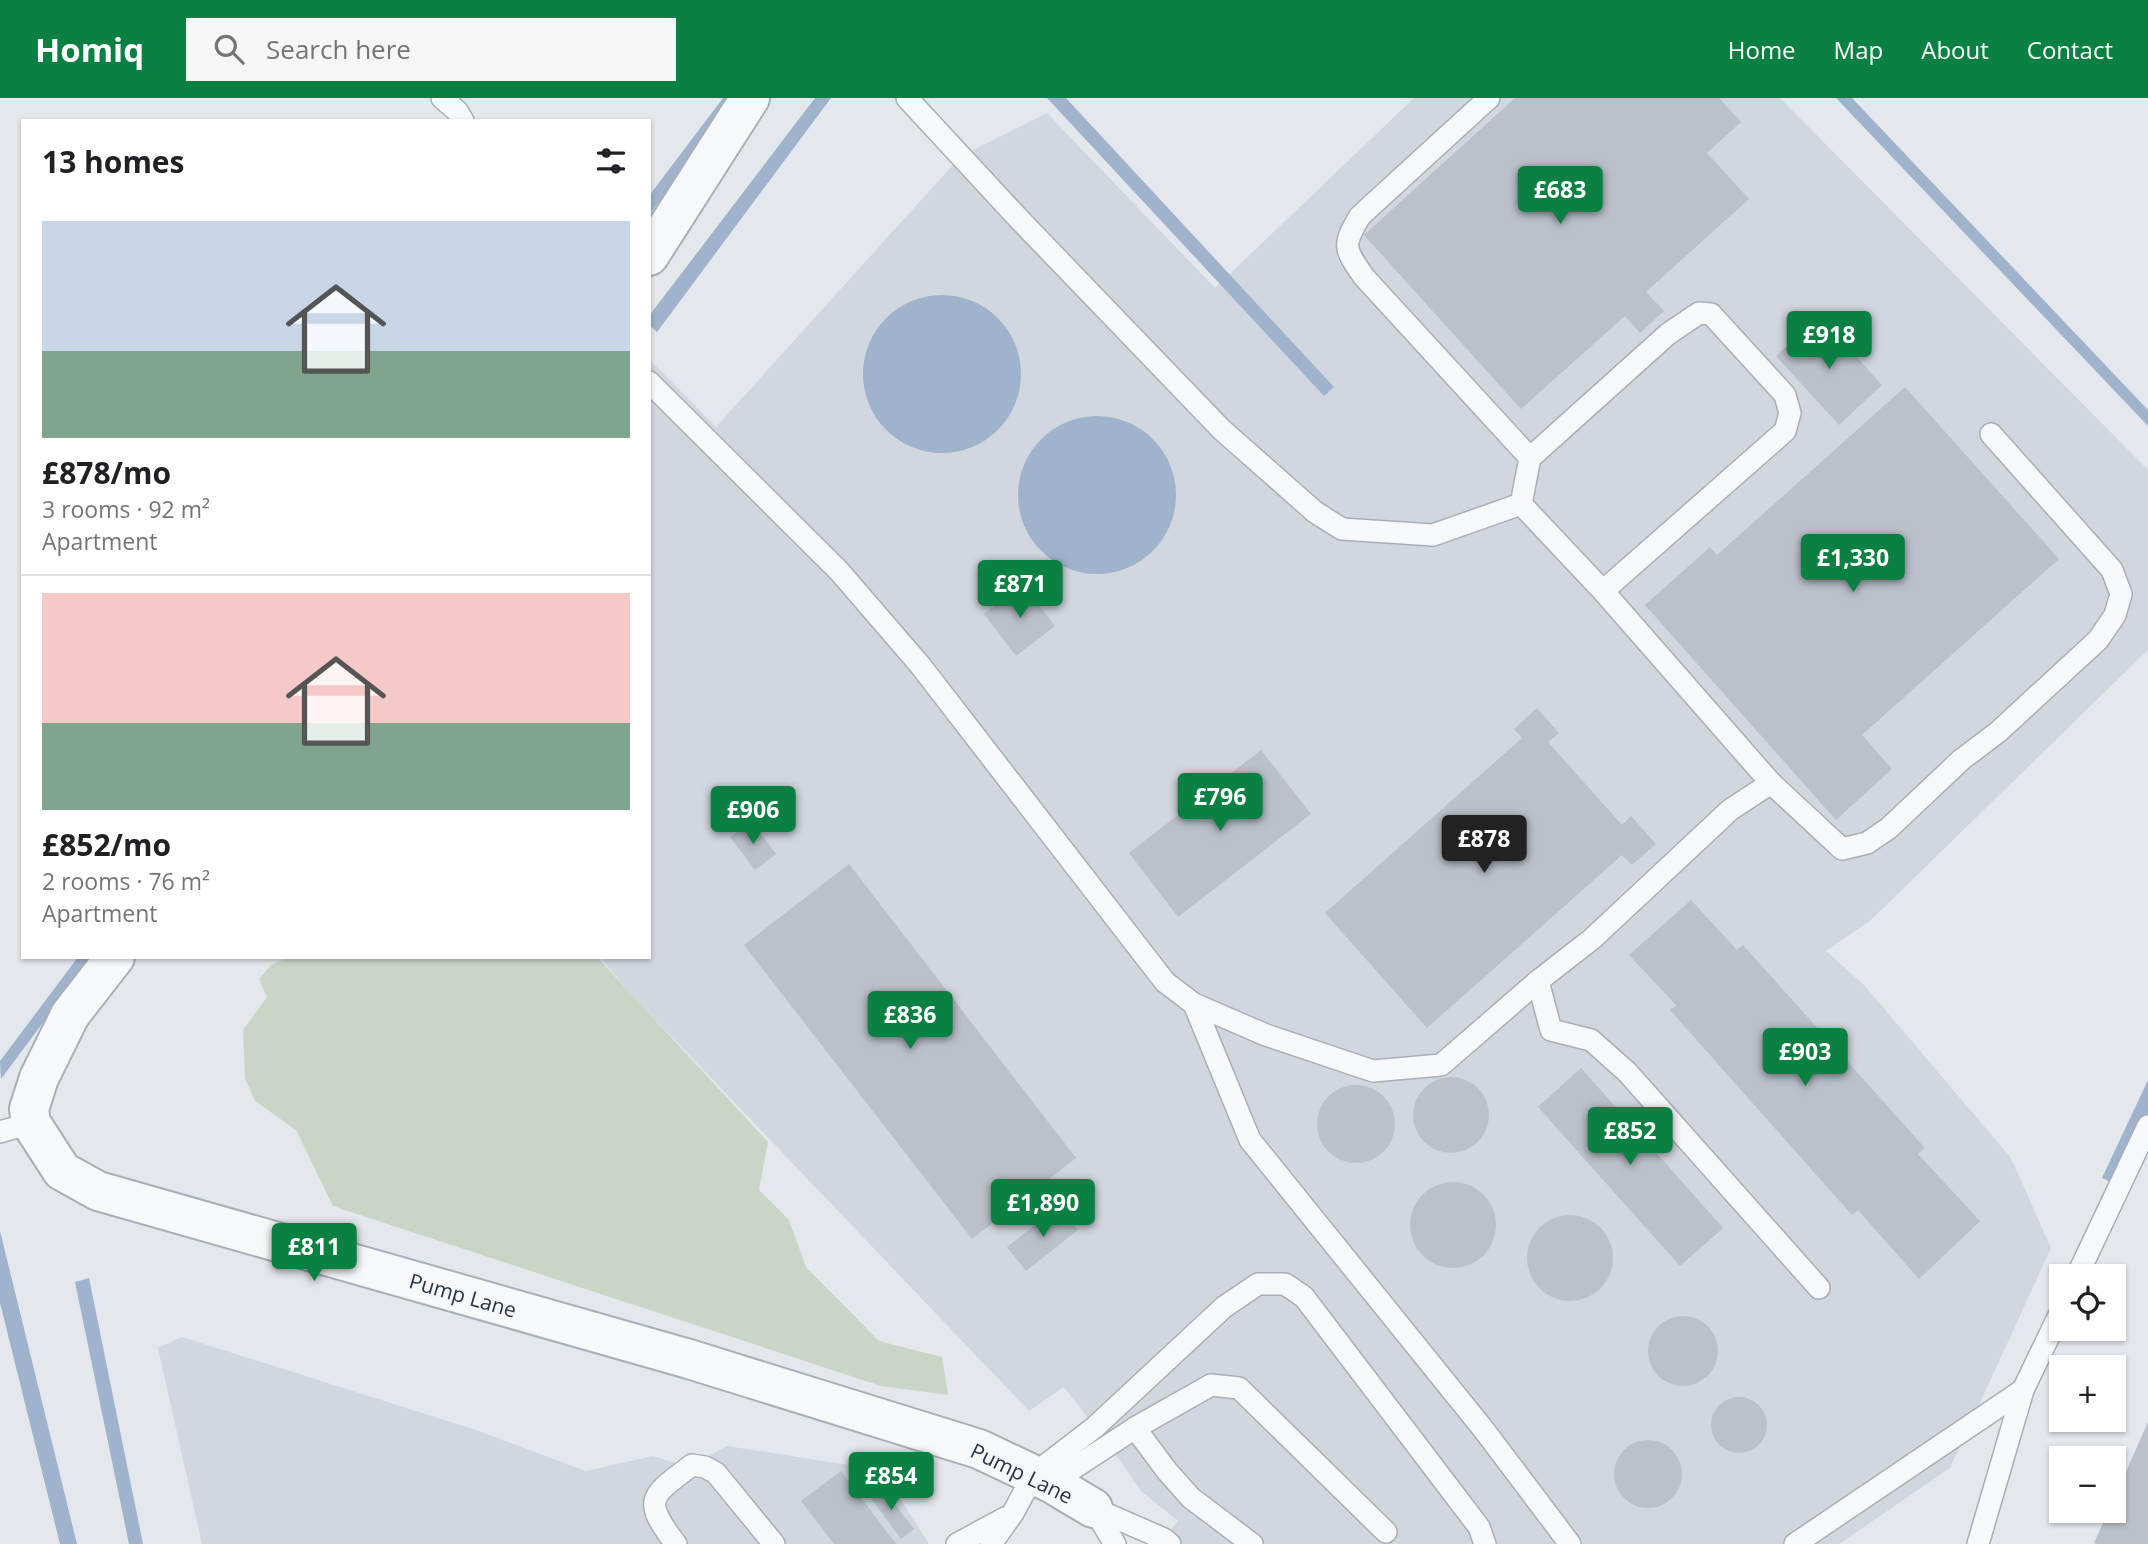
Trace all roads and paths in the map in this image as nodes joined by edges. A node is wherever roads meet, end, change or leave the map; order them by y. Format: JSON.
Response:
{"nodes":[{"id":1,"x":442,"y":98,"type":"edge"},
{"id":2,"x":750,"y":98,"type":"edge"},
{"id":3,"x":907,"y":98,"type":"edge"},
{"id":4,"x":1489,"y":98,"type":"edge"},
{"id":5,"x":462,"y":119,"type":"edge"},
{"id":6,"x":651,"y":253,"type":"edge"},
{"id":7,"x":651,"y":384,"type":"edge"},
{"id":8,"x":1992,"y":434,"type":"dead end"},
{"id":9,"x":1530,"y":458,"type":"junction"},
{"id":10,"x":1521,"y":504,"type":"junction"},
{"id":11,"x":1603,"y":592,"type":"junction"},
{"id":12,"x":1771,"y":783,"type":"junction"},
{"id":13,"x":113,"y":959,"type":"edge"},
{"id":14,"x":1538,"y":981,"type":"junction"},
{"id":15,"x":1194,"y":1004,"type":"junction"},
{"id":16,"x":2148,"y":1126,"type":"edge"},
{"id":17,"x":15,"y":1127,"type":"edge"},
{"id":18,"x":2083,"y":1264,"type":"edge"},
{"id":19,"x":1819,"y":1288,"type":"dead end"},
{"id":20,"x":2049,"y":1336,"type":"edge"},
{"id":21,"x":2023,"y":1390,"type":"junction"},
{"id":22,"x":1135,"y":1428,"type":"junction"},
{"id":23,"x":1043,"y":1478,"type":"junction"},
{"id":24,"x":1093,"y":1508,"type":"junction"},
{"id":25,"x":1013,"y":1513,"type":"junction"},
{"id":26,"x":1386,"y":1532,"type":"dead end"},
{"id":27,"x":676,"y":1544,"type":"edge"},
{"id":28,"x":774,"y":1544,"type":"edge"},
{"id":29,"x":957,"y":1544,"type":"edge"},
{"id":30,"x":990,"y":1544,"type":"edge"},
{"id":31,"x":1115,"y":1544,"type":"edge"},
{"id":32,"x":1170,"y":1544,"type":"edge"},
{"id":33,"x":1252,"y":1544,"type":"edge"},
{"id":34,"x":1485,"y":1544,"type":"edge"},
{"id":35,"x":1570,"y":1544,"type":"edge"},
{"id":36,"x":1795,"y":1544,"type":"edge"},
{"id":37,"x":1978,"y":1544,"type":"edge"}],
"edges":[{"from":1,"to":5,"type":"lane"},
{"from":2,"to":6,"type":"street"},
{"from":3,"to":10,"type":"lane"},
{"from":4,"to":9,"type":"lane"},
{"from":7,"to":15,"type":"lane"},
{"from":8,"to":12,"type":"lane"},
{"from":9,"to":10,"type":"lane"},
{"from":9,"to":11,"type":"lane"},
{"from":10,"to":11,"type":"lane"},
{"from":11,"to":12,"type":"lane"},
{"from":12,"to":14,"type":"lane"},
{"from":13,"to":17,"type":"street","name":"Pump Lane"},
{"from":14,"to":15,"type":"lane"},
{"from":14,"to":19,"type":"lane"},
{"from":15,"to":35,"type":"lane"},
{"from":16,"to":18,"type":"lane"},
{"from":17,"to":23,"type":"street","name":"Pump Lane"},
{"from":20,"to":21,"type":"lane"},
{"from":21,"to":36,"type":"lane"},
{"from":21,"to":37,"type":"lane"},
{"from":22,"to":23,"type":"lane"},
{"from":22,"to":26,"type":"lane"},
{"from":22,"to":33,"type":"lane"},
{"from":23,"to":24,"type":"street","name":"Pump Lane"},
{"from":23,"to":25,"type":"lane"},
{"from":23,"to":34,"type":"lane"},
{"from":24,"to":31,"type":"lane"},
{"from":24,"to":32,"type":"lane"},
{"from":25,"to":29,"type":"lane"},
{"from":25,"to":30,"type":"lane"},
{"from":27,"to":28,"type":"lane"}]}
